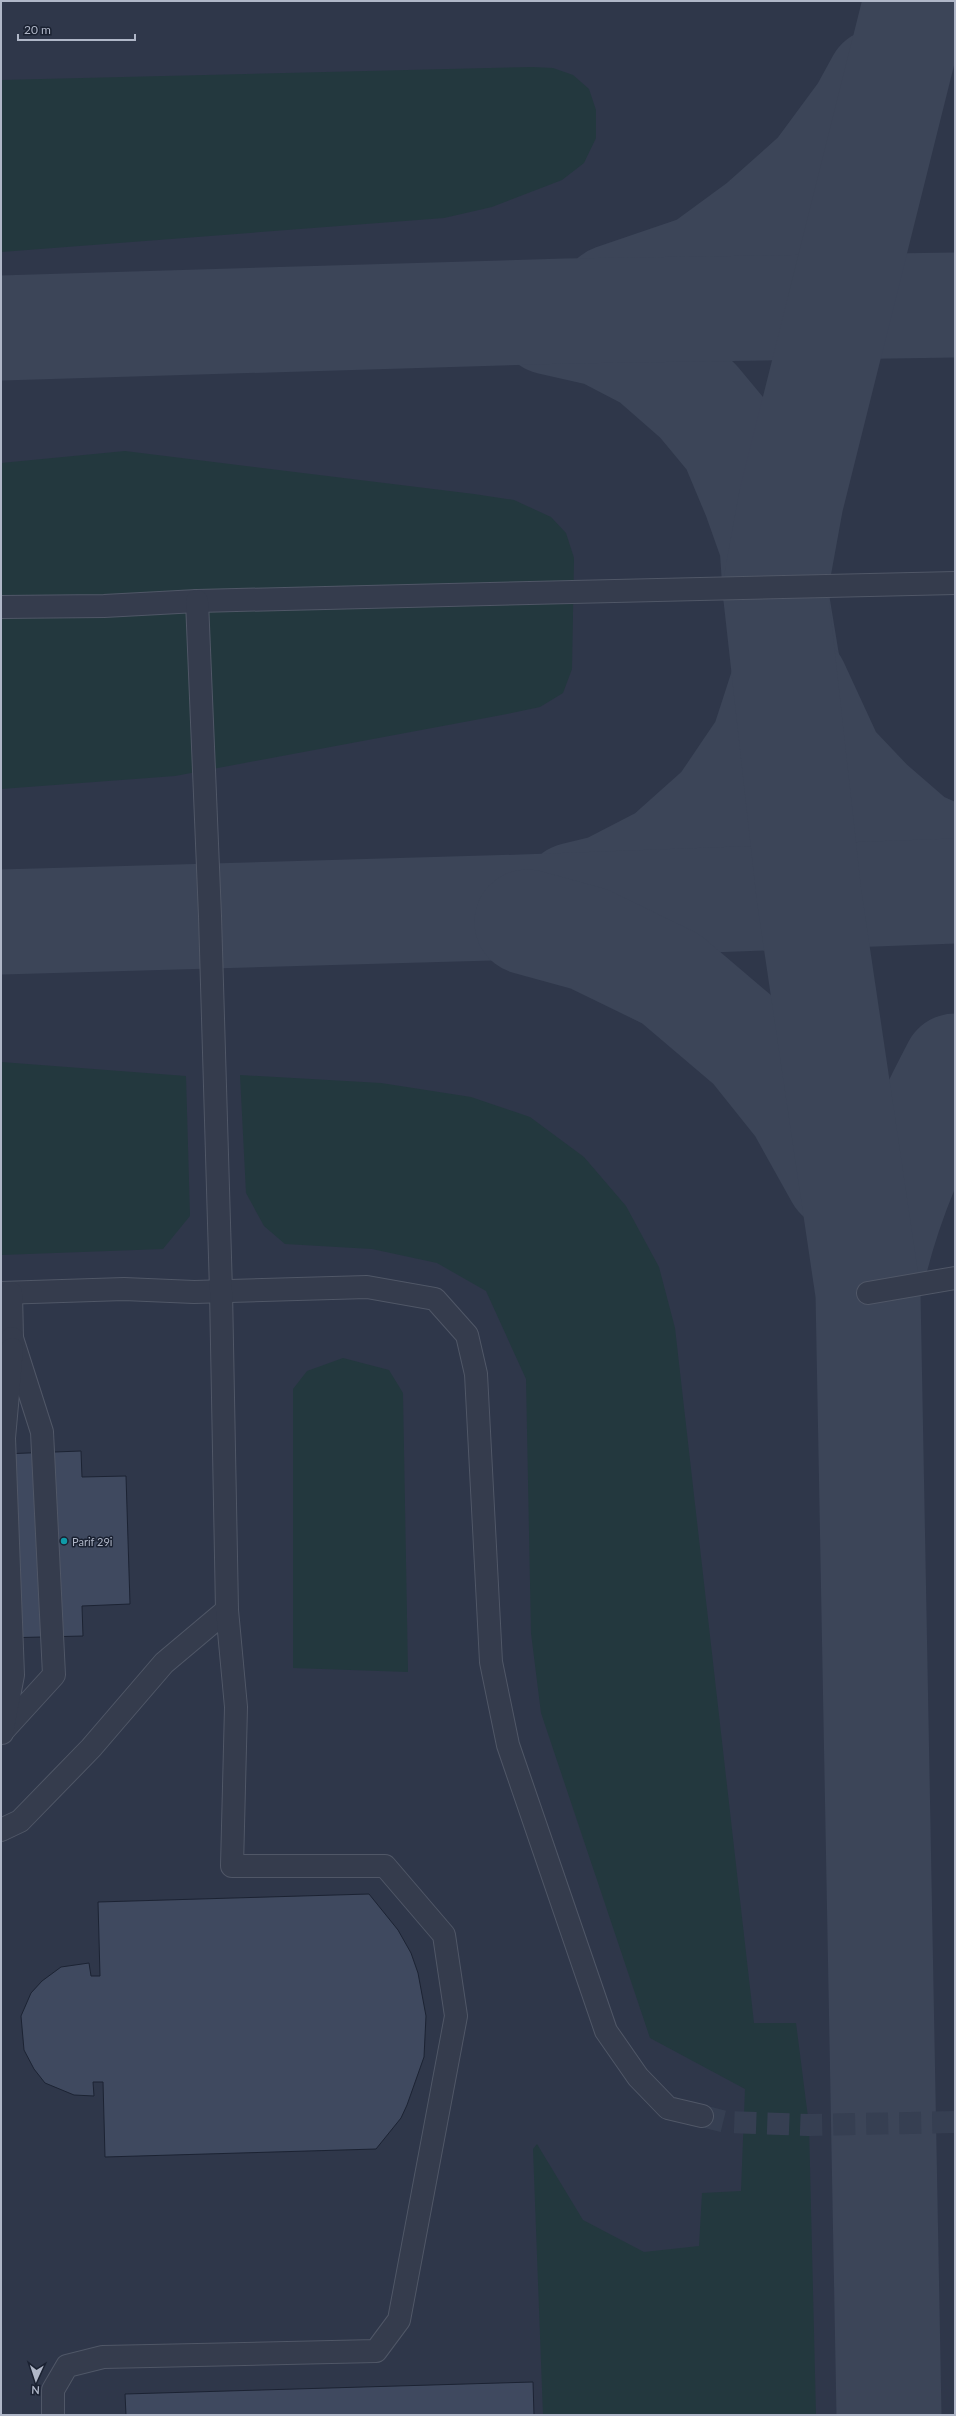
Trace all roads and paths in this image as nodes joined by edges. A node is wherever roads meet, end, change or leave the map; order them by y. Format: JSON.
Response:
{"nodes":[{"id":1,"x":955,"y":583,"type":"edge"},
{"id":2,"x":197,"y":602,"type":"junction"},
{"id":3,"x":1,"y":607,"type":"edge"},
{"id":4,"x":955,"y":1278,"type":"edge"},
{"id":5,"x":221,"y":1291,"type":"junction"},
{"id":6,"x":6,"y":1293,"type":"edge"},
{"id":7,"x":868,"y":1293,"type":"dead end"},
{"id":8,"x":12,"y":1338,"type":"junction"},
{"id":9,"x":1,"y":1365,"type":"edge"},
{"id":10,"x":227,"y":1610,"type":"junction"},
{"id":11,"x":1,"y":1734,"type":"edge"},
{"id":12,"x":1,"y":1830,"type":"edge"},
{"id":13,"x":702,"y":2116,"type":"tunnel mouth"},
{"id":14,"x":53,"y":2415,"type":"edge"}],
"edges":[{"from":1,"to":2,"type":"lane"},
{"from":2,"to":3,"type":"lane"},
{"from":2,"to":5,"type":"lane"},
{"from":4,"to":7,"type":"lane"},
{"from":5,"to":6,"type":"lane"},
{"from":5,"to":10,"type":"lane"},
{"from":5,"to":13,"type":"lane"},
{"from":6,"to":8,"type":"lane"},
{"from":8,"to":9,"type":"lane"},
{"from":8,"to":11,"type":"lane"},
{"from":8,"to":11,"type":"lane"},
{"from":10,"to":12,"type":"lane"},
{"from":10,"to":14,"type":"lane"}]}
